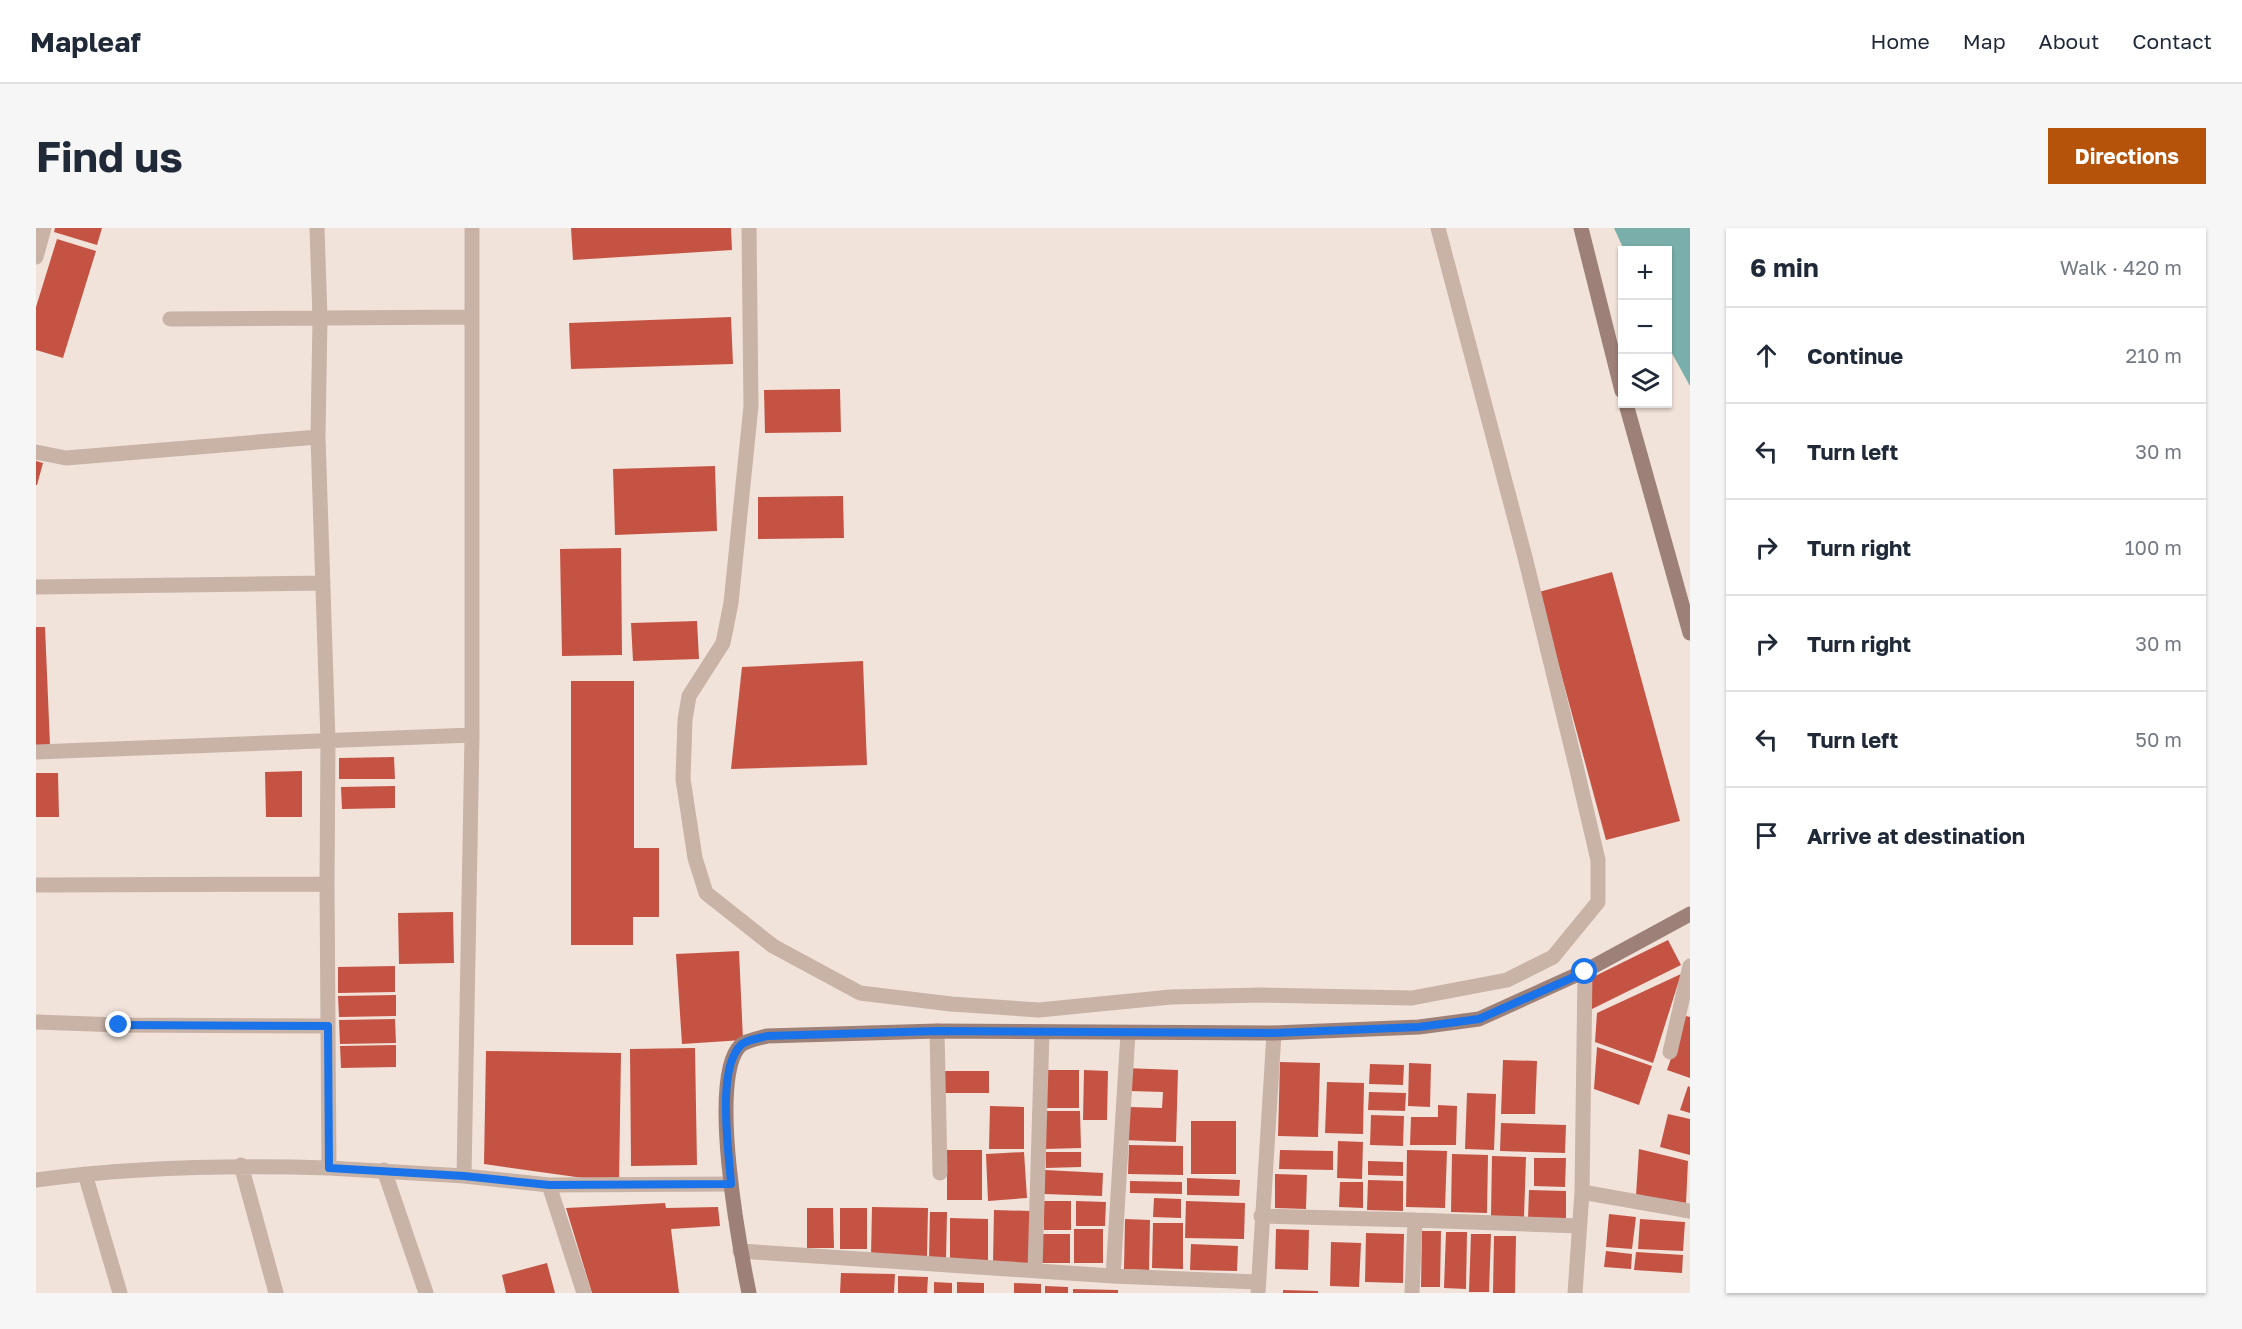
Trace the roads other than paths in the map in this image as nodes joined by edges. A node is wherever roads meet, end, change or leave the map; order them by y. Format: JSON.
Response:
{"nodes":[{"id":1,"x":44,"y":228,"type":"edge"},
{"id":2,"x":317,"y":228,"type":"edge"},
{"id":3,"x":472,"y":228,"type":"edge"},
{"id":4,"x":749,"y":228,"type":"edge"},
{"id":5,"x":1438,"y":228,"type":"edge"},
{"id":6,"x":1581,"y":228,"type":"edge"},
{"id":7,"x":36,"y":257,"type":"edge"},
{"id":8,"x":471,"y":317,"type":"junction"},
{"id":9,"x":320,"y":318,"type":"junction"},
{"id":10,"x":170,"y":319,"type":"dead end"},
{"id":11,"x":1618,"y":372,"type":"edge"},
{"id":12,"x":1627,"y":408,"type":"edge"},
{"id":13,"x":318,"y":438,"type":"junction"},
{"id":14,"x":36,"y":452,"type":"edge"},
{"id":15,"x":323,"y":583,"type":"junction"},
{"id":16,"x":36,"y":587,"type":"edge"},
{"id":17,"x":1690,"y":633,"type":"edge"},
{"id":18,"x":472,"y":735,"type":"junction"},
{"id":19,"x":328,"y":741,"type":"junction"},
{"id":20,"x":36,"y":752,"type":"edge"},
{"id":21,"x":327,"y":884,"type":"junction"},
{"id":22,"x":36,"y":885,"type":"edge"},
{"id":23,"x":1690,"y":914,"type":"edge"},
{"id":24,"x":1690,"y":966,"type":"edge"},
{"id":25,"x":1585,"y":972,"type":"junction"},
{"id":26,"x":36,"y":1022,"type":"edge"},
{"id":27,"x":328,"y":1026,"type":"junction"},
{"id":28,"x":937,"y":1031,"type":"junction"},
{"id":29,"x":1042,"y":1032,"type":"junction"},
{"id":30,"x":1128,"y":1033,"type":"junction"},
{"id":31,"x":1274,"y":1033,"type":"junction"},
{"id":32,"x":1670,"y":1052,"type":"dead end"},
{"id":33,"x":241,"y":1165,"type":"junction"},
{"id":34,"x":329,"y":1168,"type":"junction"},
{"id":35,"x":384,"y":1170,"type":"junction"},
{"id":36,"x":940,"y":1173,"type":"dead end"},
{"id":37,"x":85,"y":1174,"type":"junction"},
{"id":38,"x":464,"y":1176,"type":"junction"},
{"id":39,"x":36,"y":1180,"type":"edge"},
{"id":40,"x":731,"y":1184,"type":"junction"},
{"id":41,"x":549,"y":1185,"type":"junction"},
{"id":42,"x":1582,"y":1192,"type":"junction"},
{"id":43,"x":1690,"y":1211,"type":"edge"},
{"id":44,"x":1261,"y":1216,"type":"junction"},
{"id":45,"x":1415,"y":1220,"type":"junction"},
{"id":46,"x":1580,"y":1226,"type":"junction"},
{"id":47,"x":740,"y":1251,"type":"junction"},
{"id":48,"x":1035,"y":1270,"type":"junction"},
{"id":49,"x":1113,"y":1276,"type":"junction"},
{"id":50,"x":1257,"y":1288,"type":"edge"},
{"id":51,"x":120,"y":1293,"type":"edge"},
{"id":52,"x":276,"y":1293,"type":"edge"},
{"id":53,"x":426,"y":1293,"type":"edge"},
{"id":54,"x":584,"y":1293,"type":"edge"},
{"id":55,"x":749,"y":1293,"type":"edge"},
{"id":56,"x":1412,"y":1293,"type":"edge"},
{"id":57,"x":1575,"y":1293,"type":"edge"}],
"edges":[{"from":1,"to":7,"type":"street"},
{"from":2,"to":9,"type":"street"},
{"from":3,"to":8,"type":"street"},
{"from":4,"to":5,"type":"street"},
{"from":6,"to":11,"type":"street"},
{"from":8,"to":9,"type":"street"},
{"from":8,"to":18,"type":"street"},
{"from":9,"to":10,"type":"street"},
{"from":9,"to":13,"type":"street"},
{"from":12,"to":17,"type":"street"},
{"from":13,"to":14,"type":"street"},
{"from":13,"to":15,"type":"street"},
{"from":15,"to":16,"type":"street"},
{"from":15,"to":19,"type":"street"},
{"from":18,"to":19,"type":"street"},
{"from":18,"to":38,"type":"street"},
{"from":19,"to":20,"type":"street"},
{"from":19,"to":21,"type":"street"},
{"from":21,"to":22,"type":"street"},
{"from":21,"to":27,"type":"street"},
{"from":23,"to":25,"type":"street"},
{"from":24,"to":32,"type":"street"},
{"from":25,"to":31,"type":"street"},
{"from":25,"to":42,"type":"street"},
{"from":26,"to":27,"type":"street"},
{"from":27,"to":34,"type":"street"},
{"from":28,"to":29,"type":"street"},
{"from":28,"to":36,"type":"street"},
{"from":28,"to":40,"type":"street"},
{"from":29,"to":30,"type":"street"},
{"from":29,"to":48,"type":"street"},
{"from":30,"to":31,"type":"street"},
{"from":30,"to":49,"type":"street"},
{"from":31,"to":44,"type":"street"},
{"from":33,"to":34,"type":"street"},
{"from":33,"to":37,"type":"street"},
{"from":33,"to":52,"type":"street"},
{"from":34,"to":35,"type":"street"},
{"from":35,"to":38,"type":"street"},
{"from":35,"to":53,"type":"street"},
{"from":37,"to":39,"type":"street"},
{"from":37,"to":51,"type":"street"},
{"from":38,"to":41,"type":"street"},
{"from":40,"to":41,"type":"street"},
{"from":40,"to":47,"type":"street"},
{"from":41,"to":54,"type":"street"},
{"from":42,"to":43,"type":"street"},
{"from":42,"to":46,"type":"street"},
{"from":44,"to":45,"type":"street"},
{"from":44,"to":50,"type":"street"},
{"from":45,"to":46,"type":"street"},
{"from":45,"to":56,"type":"street"},
{"from":46,"to":57,"type":"street"},
{"from":47,"to":48,"type":"street"},
{"from":47,"to":55,"type":"street"},
{"from":48,"to":49,"type":"street"},
{"from":49,"to":50,"type":"street"}]}
